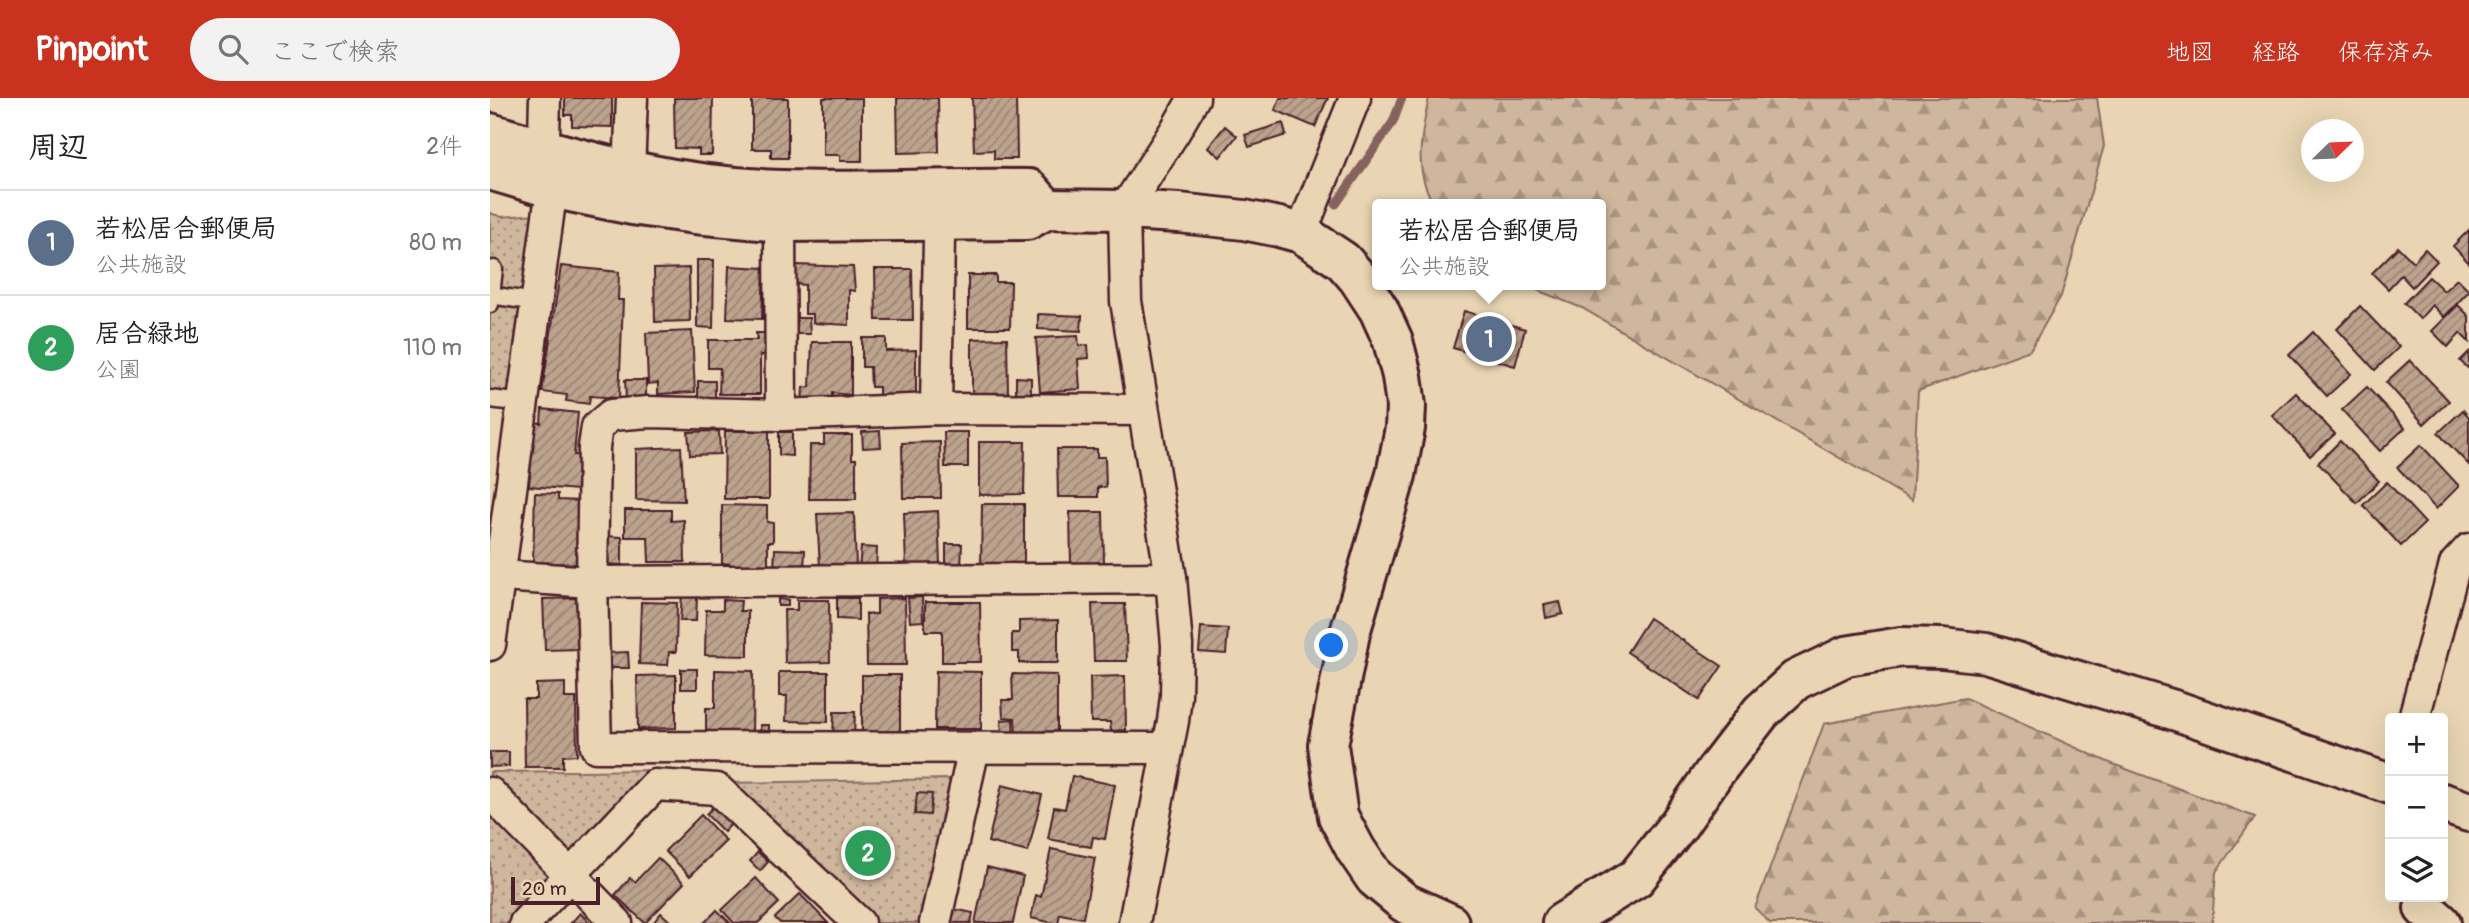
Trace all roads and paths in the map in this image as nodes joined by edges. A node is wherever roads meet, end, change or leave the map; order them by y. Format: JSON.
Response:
{"nodes":[{"id":1,"x":545,"y":98,"type":"edge"},
{"id":2,"x":632,"y":98,"type":"edge"},
{"id":3,"x":1194,"y":98,"type":"edge"},
{"id":4,"x":1355,"y":98,"type":"edge"},
{"id":5,"x":490,"y":133,"type":"edge"},
{"id":6,"x":544,"y":136,"type":"dead end"},
{"id":7,"x":490,"y":170,"type":"edge"},
{"id":8,"x":629,"y":173,"type":"junction"},
{"id":9,"x":548,"y":209,"type":"dead end"},
{"id":10,"x":1047,"y":209,"type":"junction"},
{"id":11,"x":1124,"y":210,"type":"junction"},
{"id":12,"x":936,"y":219,"type":"junction"},
{"id":13,"x":780,"y":222,"type":"junction"},
{"id":14,"x":1301,"y":233,"type":"junction"},
{"id":15,"x":494,"y":269,"type":"dead end"},
{"id":16,"x":490,"y":299,"type":"edge"},
{"id":17,"x":536,"y":302,"type":"junction"},
{"id":18,"x":490,"y":399,"type":"edge"},
{"id":19,"x":523,"y":403,"type":"junction"},
{"id":20,"x":936,"y":409,"type":"junction"},
{"id":21,"x":1143,"y":410,"type":"junction"},
{"id":22,"x":781,"y":415,"type":"junction"},
{"id":23,"x":2469,"y":550,"type":"edge"},
{"id":24,"x":500,"y":576,"type":"junction"},
{"id":25,"x":1171,"y":578,"type":"junction"},
{"id":26,"x":592,"y":582,"type":"junction"},
{"id":27,"x":490,"y":645,"type":"edge"},
{"id":28,"x":2415,"y":713,"type":"edge"},
{"id":29,"x":974,"y":748,"type":"junction"},
{"id":30,"x":1166,"y":748,"type":"junction"},
{"id":31,"x":2385,"y":783,"type":"edge"},
{"id":32,"x":490,"y":793,"type":"edge"},
{"id":33,"x":2448,"y":805,"type":"edge"},
{"id":34,"x":2469,"y":812,"type":"edge"},
{"id":35,"x":569,"y":874,"type":"junction"},
{"id":36,"x":525,"y":923,"type":"edge"},
{"id":37,"x":617,"y":923,"type":"edge"},
{"id":38,"x":859,"y":923,"type":"edge"},
{"id":39,"x":935,"y":923,"type":"edge"},
{"id":40,"x":1134,"y":923,"type":"edge"},
{"id":41,"x":1449,"y":923,"type":"edge"},
{"id":42,"x":1562,"y":923,"type":"edge"}],
"edges":[{"from":1,"to":6,"type":"street"},
{"from":2,"to":8,"type":"street"},
{"from":3,"to":11,"type":"street"},
{"from":4,"to":14,"type":"street"},
{"from":5,"to":8,"type":"street"},
{"from":7,"to":13,"type":"street"},
{"from":8,"to":10,"type":"street"},
{"from":9,"to":17,"type":"street"},
{"from":10,"to":11,"type":"street"},
{"from":10,"to":12,"type":"street"},
{"from":11,"to":14,"type":"street"},
{"from":11,"to":21,"type":"street"},
{"from":12,"to":13,"type":"street"},
{"from":12,"to":20,"type":"street"},
{"from":13,"to":22,"type":"street"},
{"from":14,"to":41,"type":"street"},
{"from":15,"to":16,"type":"lane"},
{"from":16,"to":17,"type":"lane"},
{"from":17,"to":19,"type":"street"},
{"from":18,"to":19,"type":"lane"},
{"from":19,"to":24,"type":"street"},
{"from":20,"to":21,"type":"street"},
{"from":20,"to":22,"type":"street"},
{"from":21,"to":25,"type":"street"},
{"from":22,"to":26,"type":"street"},
{"from":23,"to":28,"type":"street"},
{"from":24,"to":26,"type":"street"},
{"from":24,"to":27,"type":"street"},
{"from":25,"to":26,"type":"street"},
{"from":25,"to":30,"type":"street"},
{"from":26,"to":29,"type":"street"},
{"from":29,"to":30,"type":"street"},
{"from":29,"to":39,"type":"street"},
{"from":30,"to":40,"type":"street"},
{"from":31,"to":42,"type":"street"},
{"from":32,"to":35,"type":"street"},
{"from":33,"to":34,"type":"street"},
{"from":35,"to":36,"type":"street"},
{"from":35,"to":37,"type":"street"},
{"from":35,"to":38,"type":"street"}]}
